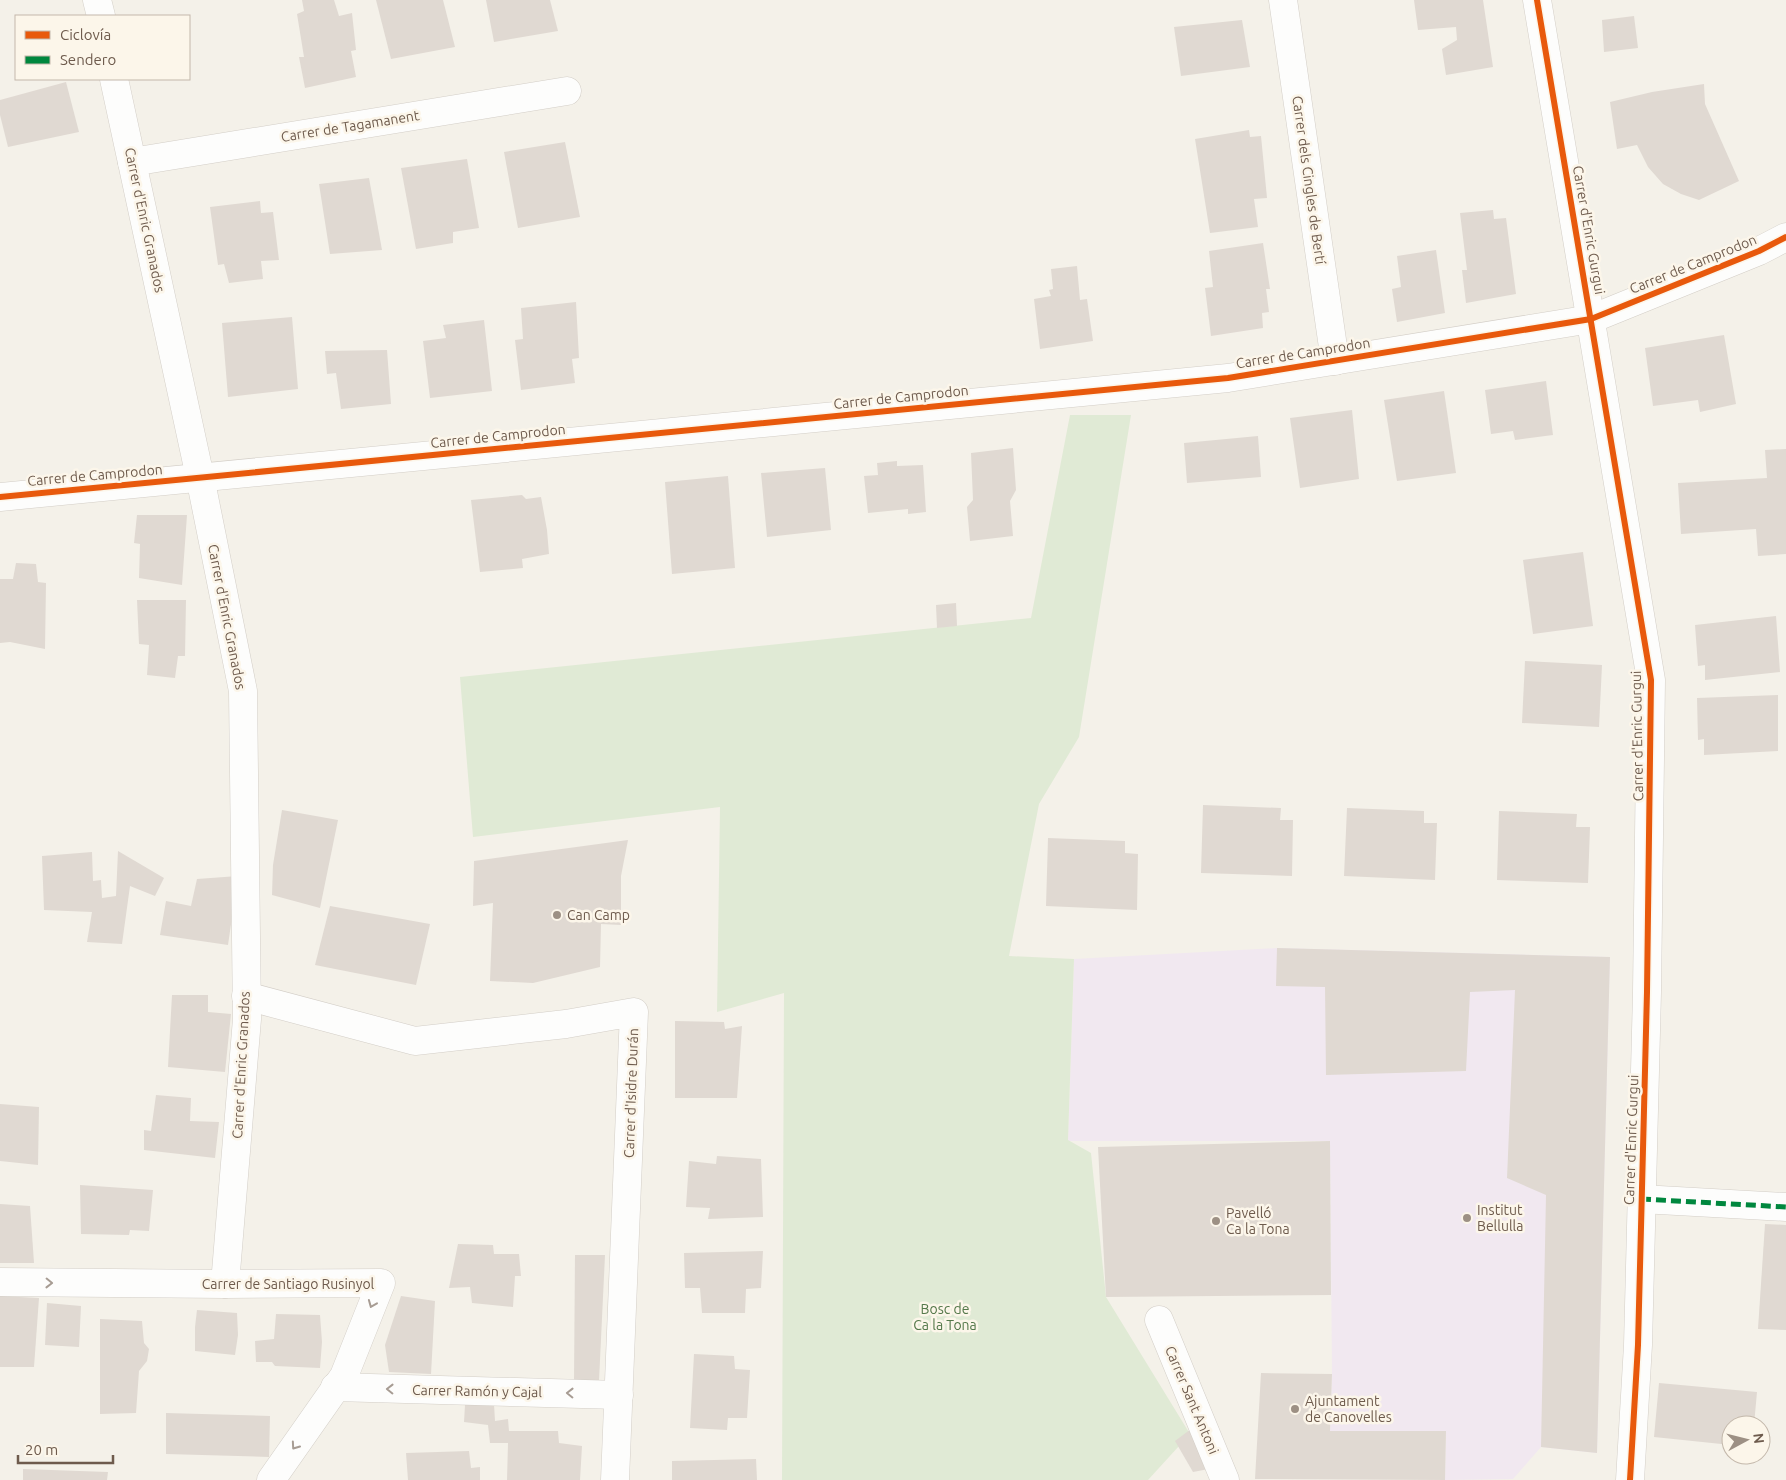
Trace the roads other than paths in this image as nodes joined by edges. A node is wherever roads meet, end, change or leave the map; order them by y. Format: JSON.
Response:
{"nodes":[{"id":1,"x":97,"y":0,"type":"edge"},
{"id":2,"x":1283,"y":0,"type":"edge"},
{"id":3,"x":1537,"y":0,"type":"edge"},
{"id":4,"x":101,"y":15,"type":"edge"},
{"id":5,"x":114,"y":80,"type":"edge"},
{"id":6,"x":567,"y":91,"type":"dead end"},
{"id":7,"x":132,"y":162,"type":"junction"},
{"id":8,"x":1786,"y":237,"type":"edge"},
{"id":9,"x":1591,"y":319,"type":"junction"},
{"id":10,"x":1335,"y":361,"type":"junction"},
{"id":11,"x":200,"y":477,"type":"junction"},
{"id":12,"x":0,"y":496,"type":"edge"},
{"id":13,"x":246,"y":996,"type":"junction"},
{"id":14,"x":1641,"y":1199,"type":"junction"},
{"id":15,"x":1786,"y":1207,"type":"edge"},
{"id":16,"x":0,"y":1282,"type":"edge"},
{"id":17,"x":225,"y":1284,"type":"junction"},
{"id":18,"x":1159,"y":1320,"type":"dead end"},
{"id":19,"x":336,"y":1387,"type":"junction"},
{"id":20,"x":619,"y":1394,"type":"junction"},
{"id":21,"x":271,"y":1480,"type":"edge"},
{"id":22,"x":615,"y":1480,"type":"edge"},
{"id":23,"x":1225,"y":1480,"type":"edge"},
{"id":24,"x":1630,"y":1480,"type":"edge"}],
"edges":[{"from":1,"to":4,"type":"street"},
{"from":2,"to":10,"type":"street","name":"Carrer dels Cingles de Bertí"},
{"from":3,"to":9,"type":"street","name":"Carrer d'Enric Gurgui"},
{"from":5,"to":7,"type":"street","name":"Carrer d'Enric Granados"},
{"from":6,"to":7,"type":"street","name":"Carrer de Tagamanent"},
{"from":7,"to":11,"type":"street","name":"Carrer d'Enric Granados"},
{"from":8,"to":9,"type":"street","name":"Carrer de Camprodon"},
{"from":9,"to":10,"type":"street","name":"Carrer de Camprodon"},
{"from":9,"to":14,"type":"street","name":"Carrer d'Enric Gurgui"},
{"from":10,"to":11,"type":"street","name":"Carrer de Camprodon"},
{"from":11,"to":12,"type":"street","name":"Carrer de Camprodon"},
{"from":11,"to":13,"type":"street","name":"Carrer d'Enric Granados"},
{"from":13,"to":17,"type":"street","name":"Carrer d'Enric Granados"},
{"from":13,"to":20,"type":"street","name":"Carrer d'Isidre Durán"},
{"from":14,"to":15,"type":"street"},
{"from":14,"to":24,"type":"street","name":"Carrer d'Enric Gurgui"},
{"from":16,"to":17,"type":"street","name":"Carrer de Santiago Rusinyol","one_way":true},
{"from":17,"to":19,"type":"street","name":"Carrer de Santiago Rusinyol","one_way":true},
{"from":18,"to":23,"type":"street","name":"Carrer Sant Antoni"},
{"from":20,"to":19,"type":"street","name":"Carrer Ramón y Cajal","one_way":true},
{"from":19,"to":21,"type":"street","name":"Carrer de Santiago Rusinyol","one_way":true},
{"from":20,"to":22,"type":"street","name":"Carrer d'Isidre Durán"}]}
